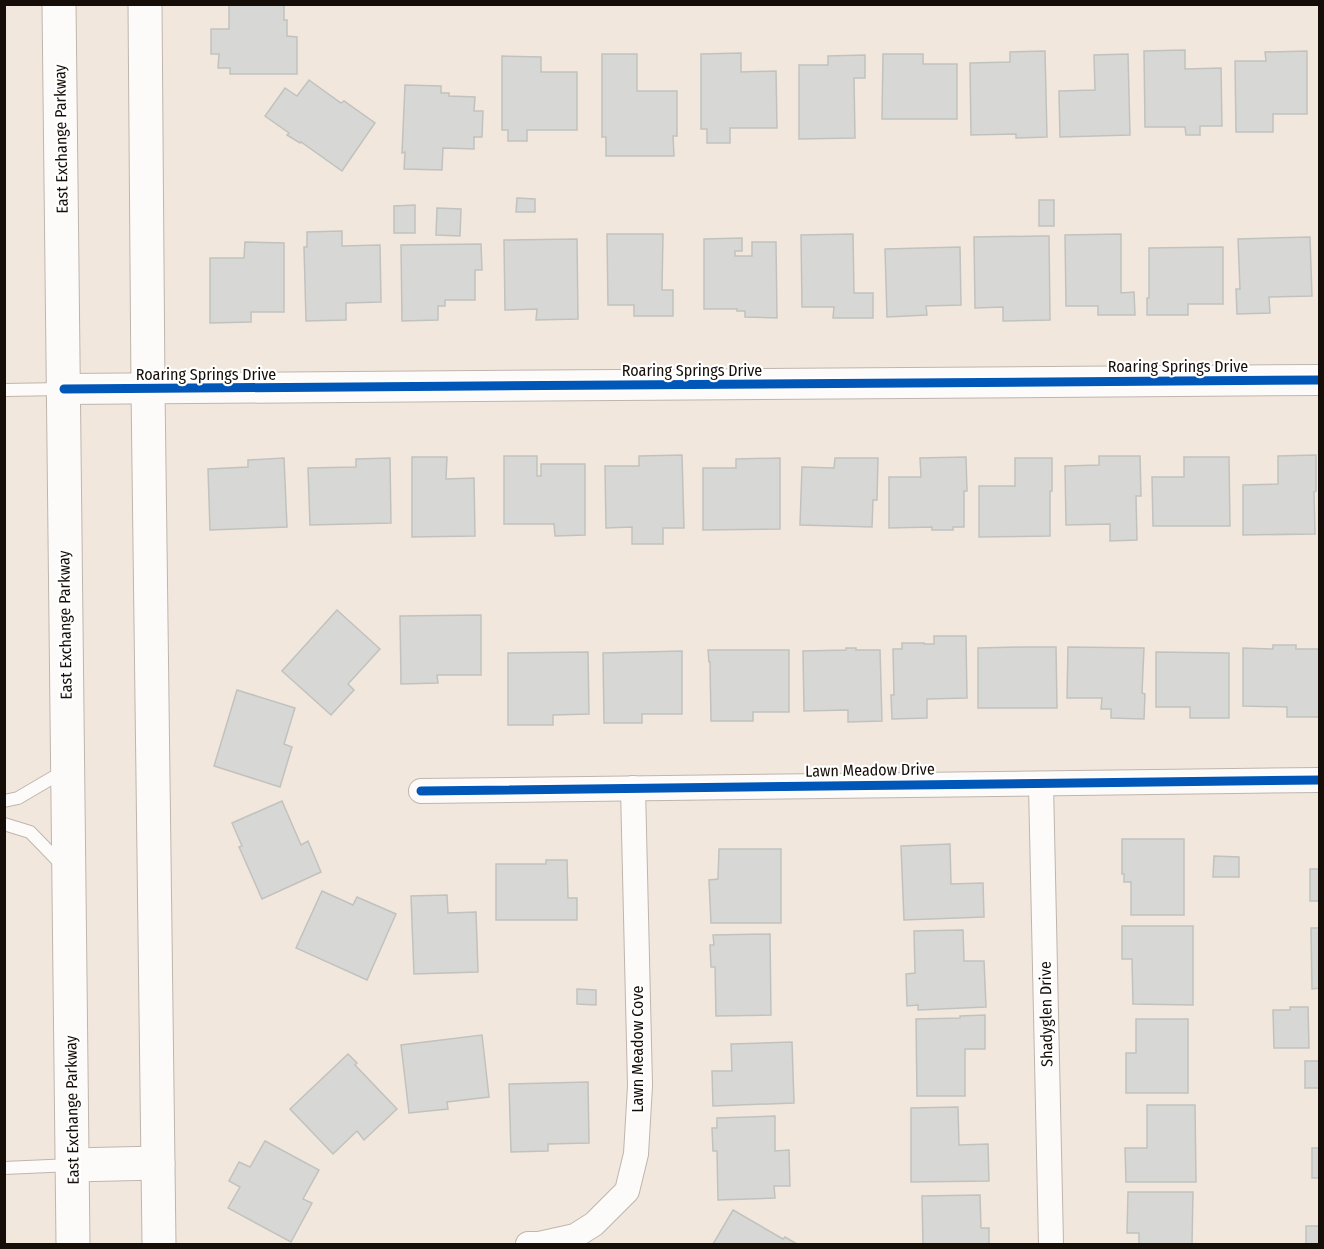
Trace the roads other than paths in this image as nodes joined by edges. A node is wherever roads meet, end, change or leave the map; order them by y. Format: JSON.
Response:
{"nodes":[{"id":1,"x":59,"y":4,"type":"edge"},
{"id":2,"x":145,"y":4,"type":"edge"},
{"id":3,"x":1320,"y":380,"type":"edge"},
{"id":4,"x":64,"y":389,"type":"junction"},
{"id":5,"x":148,"y":389,"type":"junction"},
{"id":6,"x":4,"y":390,"type":"edge"},
{"id":7,"x":67,"y":769,"type":"junction"},
{"id":8,"x":1320,"y":780,"type":"edge"},
{"id":9,"x":1041,"y":784,"type":"junction"},
{"id":10,"x":633,"y":788,"type":"junction"},
{"id":11,"x":421,"y":791,"type":"dead end"},
{"id":12,"x":4,"y":801,"type":"edge"},
{"id":13,"x":4,"y":824,"type":"edge"},
{"id":14,"x":69,"y":871,"type":"junction"},
{"id":15,"x":158,"y":1164,"type":"junction"},
{"id":16,"x":73,"y":1165,"type":"junction"},
{"id":17,"x":4,"y":1168,"type":"edge"},
{"id":18,"x":73,"y":1245,"type":"edge"},
{"id":19,"x":159,"y":1245,"type":"edge"},
{"id":20,"x":528,"y":1245,"type":"edge"},
{"id":21,"x":1051,"y":1245,"type":"edge"}],
"edges":[{"from":1,"to":4,"type":"main road","name":"East Exchange Parkway"},
{"from":2,"to":5,"type":"main road"},
{"from":3,"to":5,"type":"street","name":"Roaring Springs Drive"},
{"from":4,"to":5,"type":"street","name":"Roaring Springs Drive"},
{"from":4,"to":6,"type":"lane"},
{"from":4,"to":7,"type":"main road","name":"East Exchange Parkway"},
{"from":5,"to":15,"type":"main road"},
{"from":7,"to":12,"type":"lane"},
{"from":7,"to":14,"type":"main road","name":"East Exchange Parkway"},
{"from":8,"to":9,"type":"street","name":"Lawn Meadow Drive"},
{"from":9,"to":10,"type":"street","name":"Lawn Meadow Drive"},
{"from":9,"to":21,"type":"street","name":"Shadyglen Drive"},
{"from":10,"to":11,"type":"street","name":"Lawn Meadow Drive"},
{"from":10,"to":20,"type":"street","name":"Lawn Meadow Cove"},
{"from":13,"to":14,"type":"lane"},
{"from":14,"to":16,"type":"main road","name":"East Exchange Parkway"},
{"from":15,"to":16,"type":"main road"},
{"from":15,"to":19,"type":"main road"},
{"from":16,"to":17,"type":"lane"},
{"from":16,"to":18,"type":"main road","name":"East Exchange Parkway"}]}
